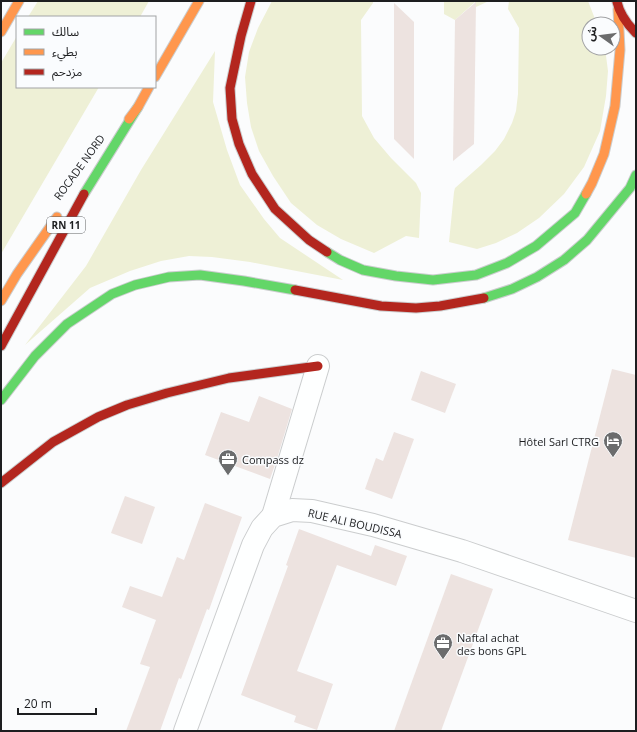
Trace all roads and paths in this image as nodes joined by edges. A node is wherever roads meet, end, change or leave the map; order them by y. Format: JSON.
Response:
{"nodes":[{"id":1,"x":19,"y":1,"type":"edge"},
{"id":2,"x":199,"y":1,"type":"edge"},
{"id":3,"x":251,"y":1,"type":"edge"},
{"id":4,"x":618,"y":5,"type":"edge"},
{"id":5,"x":1,"y":32,"type":"edge"},
{"id":6,"x":636,"y":33,"type":"edge"},
{"id":7,"x":156,"y":75,"type":"edge"},
{"id":8,"x":148,"y":88,"type":"edge"},
{"id":9,"x":138,"y":107,"type":"junction"},
{"id":10,"x":636,"y":175,"type":"edge"},
{"id":11,"x":72,"y":196,"type":"dead end"},
{"id":12,"x":64,"y":208,"type":"dead end"},
{"id":13,"x":1,"y":301,"type":"edge"},
{"id":14,"x":1,"y":346,"type":"edge"},
{"id":15,"x":318,"y":366,"type":"joint"},
{"id":16,"x":1,"y":400,"type":"edge"},
{"id":17,"x":1,"y":483,"type":"edge"},
{"id":18,"x":273,"y":516,"type":"junction"},
{"id":19,"x":636,"y":611,"type":"edge"},
{"id":20,"x":185,"y":731,"type":"edge"}],
"edges":[{"from":1,"to":5,"type":"main road"},
{"from":2,"to":7,"type":"main road"},
{"from":3,"to":4,"type":"main road"},
{"from":4,"to":6,"type":"main road"},
{"from":8,"to":9,"type":"main road","name":"ROCADE NORD","number":"RN 11"},
{"from":9,"to":11,"type":"main road","name":"ROCADE NORD","number":"RN 11"},
{"from":9,"to":14,"type":"main road","number":"RN 11"},
{"from":10,"to":16,"type":"main road"},
{"from":12,"to":13,"type":"main road","name":"ROCADE NORD","number":"RN 11"},
{"from":15,"to":17,"type":"main road"},
{"from":15,"to":18,"type":"street"},
{"from":18,"to":19,"type":"street","name":"RUE ALI BOUDISSA"},
{"from":18,"to":20,"type":"street"}]}
